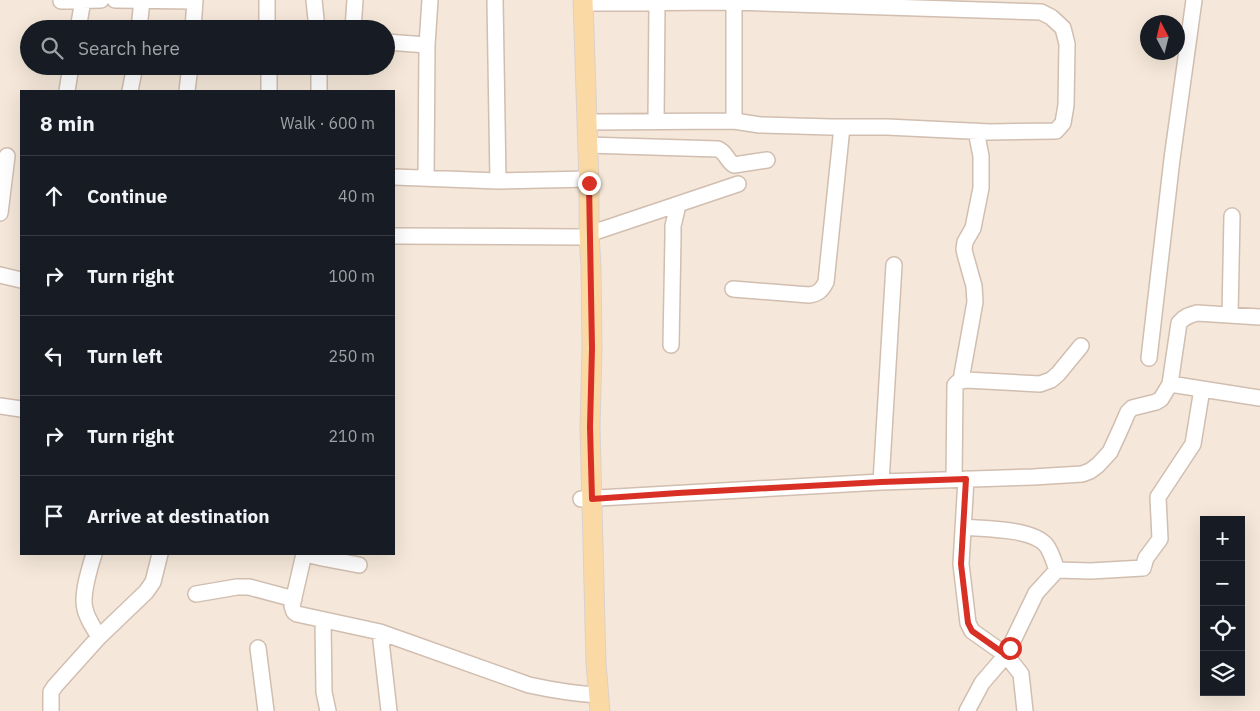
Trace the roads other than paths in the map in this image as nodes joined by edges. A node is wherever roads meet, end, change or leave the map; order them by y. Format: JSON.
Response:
{"nodes":[{"id":1,"x":83,"y":0,"type":"edge"},
{"id":2,"x":101,"y":0,"type":"edge"},
{"id":3,"x":115,"y":0,"type":"edge"},
{"id":4,"x":142,"y":0,"type":"edge"},
{"id":5,"x":195,"y":0,"type":"edge"},
{"id":6,"x":267,"y":0,"type":"edge"},
{"id":7,"x":314,"y":0,"type":"edge"},
{"id":8,"x":355,"y":0,"type":"edge"},
{"id":9,"x":430,"y":0,"type":"edge"},
{"id":10,"x":495,"y":0,"type":"edge"},
{"id":11,"x":1194,"y":0,"type":"edge"},
{"id":12,"x":61,"y":1,"type":"edge"},
{"id":13,"x":580,"y":1,"type":"edge"},
{"id":14,"x":657,"y":2,"type":"junction"},
{"id":15,"x":734,"y":2,"type":"junction"},
{"id":16,"x":80,"y":20,"type":"edge"},
{"id":17,"x":140,"y":20,"type":"edge"},
{"id":18,"x":194,"y":20,"type":"edge"},
{"id":19,"x":267,"y":20,"type":"edge"},
{"id":20,"x":316,"y":20,"type":"edge"},
{"id":21,"x":354,"y":20,"type":"edge"},
{"id":22,"x":395,"y":42,"type":"edge"},
{"id":23,"x":426,"y":44,"type":"junction"},
{"id":24,"x":69,"y":75,"type":"edge"},
{"id":25,"x":133,"y":75,"type":"edge"},
{"id":26,"x":189,"y":75,"type":"edge"},
{"id":27,"x":269,"y":75,"type":"edge"},
{"id":28,"x":319,"y":75,"type":"edge"},
{"id":29,"x":66,"y":90,"type":"edge"},
{"id":30,"x":130,"y":90,"type":"edge"},
{"id":31,"x":187,"y":90,"type":"edge"},
{"id":32,"x":269,"y":90,"type":"edge"},
{"id":33,"x":319,"y":90,"type":"edge"},
{"id":34,"x":734,"y":121,"type":"junction"},
{"id":35,"x":587,"y":122,"type":"junction"},
{"id":36,"x":656,"y":122,"type":"junction"},
{"id":37,"x":842,"y":127,"type":"junction"},
{"id":38,"x":976,"y":131,"type":"junction"},
{"id":39,"x":587,"y":145,"type":"junction"},
{"id":40,"x":10,"y":156,"type":"edge"},
{"id":41,"x":767,"y":160,"type":"dead end"},
{"id":42,"x":395,"y":177,"type":"edge"},
{"id":43,"x":426,"y":178,"type":"junction"},
{"id":44,"x":583,"y":179,"type":"junction"},
{"id":45,"x":498,"y":181,"type":"junction"},
{"id":46,"x":738,"y":184,"type":"dead end"},
{"id":47,"x":678,"y":205,"type":"junction"},
{"id":48,"x":0,"y":213,"type":"edge"},
{"id":49,"x":1232,"y":216,"type":"dead end"},
{"id":50,"x":395,"y":235,"type":"edge"},
{"id":51,"x":584,"y":236,"type":"junction"},
{"id":52,"x":894,"y":265,"type":"dead end"},
{"id":53,"x":0,"y":275,"type":"edge"},
{"id":54,"x":20,"y":280,"type":"edge"},
{"id":55,"x":733,"y":289,"type":"dead end"},
{"id":56,"x":1230,"y":316,"type":"junction"},
{"id":57,"x":1260,"y":317,"type":"edge"},
{"id":58,"x":671,"y":345,"type":"dead end"},
{"id":59,"x":1081,"y":346,"type":"dead end"},
{"id":60,"x":1149,"y":358,"type":"dead end"},
{"id":61,"x":961,"y":380,"type":"junction"},
{"id":62,"x":1170,"y":384,"type":"junction"},
{"id":63,"x":1202,"y":389,"type":"junction"},
{"id":64,"x":1260,"y":398,"type":"edge"},
{"id":65,"x":0,"y":406,"type":"edge"},
{"id":66,"x":20,"y":409,"type":"edge"},
{"id":67,"x":960,"y":479,"type":"junction"},
{"id":68,"x":881,"y":482,"type":"junction"},
{"id":69,"x":587,"y":499,"type":"junction"},
{"id":70,"x":963,"y":527,"type":"junction"},
{"id":71,"x":94,"y":555,"type":"edge"},
{"id":72,"x":160,"y":555,"type":"edge"},
{"id":73,"x":305,"y":555,"type":"edge"},
{"id":74,"x":309,"y":555,"type":"edge"},
{"id":75,"x":359,"y":565,"type":"dead end"},
{"id":76,"x":1057,"y":570,"type":"junction"},
{"id":77,"x":196,"y":594,"type":"dead end"},
{"id":78,"x":294,"y":599,"type":"junction"},
{"id":79,"x":323,"y":621,"type":"junction"},
{"id":80,"x":380,"y":632,"type":"junction"},
{"id":81,"x":99,"y":637,"type":"junction"},
{"id":82,"x":258,"y":648,"type":"dead end"},
{"id":83,"x":1006,"y":655,"type":"junction"},
{"id":84,"x":594,"y":703,"type":"edge"},
{"id":85,"x":52,"y":711,"type":"edge"},
{"id":86,"x":266,"y":711,"type":"edge"},
{"id":87,"x":328,"y":711,"type":"edge"},
{"id":88,"x":389,"y":711,"type":"edge"},
{"id":89,"x":967,"y":711,"type":"edge"},
{"id":90,"x":1025,"y":711,"type":"edge"}],
"edges":[{"from":1,"to":2,"type":"street"},
{"from":1,"to":12,"type":"street"},
{"from":1,"to":16,"type":"street"},
{"from":3,"to":4,"type":"street"},
{"from":4,"to":5,"type":"street"},
{"from":4,"to":17,"type":"street"},
{"from":5,"to":18,"type":"street"},
{"from":6,"to":19,"type":"street"},
{"from":7,"to":20,"type":"street"},
{"from":8,"to":21,"type":"street"},
{"from":9,"to":23,"type":"street"},
{"from":10,"to":45,"type":"street"},
{"from":11,"to":60,"type":"street"},
{"from":13,"to":14,"type":"street"},
{"from":13,"to":35,"type":"main road"},
{"from":13,"to":44,"type":"main road"},
{"from":14,"to":15,"type":"street"},
{"from":14,"to":36,"type":"street"},
{"from":15,"to":34,"type":"street"},
{"from":15,"to":38,"type":"street"},
{"from":22,"to":23,"type":"street"},
{"from":23,"to":43,"type":"street"},
{"from":24,"to":29,"type":"street"},
{"from":25,"to":30,"type":"street"},
{"from":26,"to":31,"type":"street"},
{"from":27,"to":32,"type":"street"},
{"from":28,"to":33,"type":"street"},
{"from":34,"to":36,"type":"street"},
{"from":34,"to":37,"type":"street"},
{"from":35,"to":36,"type":"street"},
{"from":35,"to":39,"type":"main road"},
{"from":37,"to":38,"type":"street"},
{"from":37,"to":55,"type":"street"},
{"from":38,"to":61,"type":"street"},
{"from":39,"to":41,"type":"street"},
{"from":39,"to":44,"type":"main road"},
{"from":40,"to":48,"type":"street"},
{"from":42,"to":43,"type":"street"},
{"from":43,"to":45,"type":"street"},
{"from":44,"to":45,"type":"street"},
{"from":44,"to":51,"type":"main road"},
{"from":46,"to":47,"type":"street"},
{"from":47,"to":51,"type":"street"},
{"from":47,"to":58,"type":"street"},
{"from":49,"to":56,"type":"street"},
{"from":50,"to":51,"type":"street"},
{"from":51,"to":69,"type":"main road"},
{"from":52,"to":68,"type":"street"},
{"from":53,"to":54,"type":"street"},
{"from":56,"to":57,"type":"street"},
{"from":56,"to":62,"type":"street"},
{"from":59,"to":61,"type":"street"},
{"from":61,"to":67,"type":"street"},
{"from":62,"to":63,"type":"street"},
{"from":62,"to":67,"type":"street"},
{"from":63,"to":64,"type":"street"},
{"from":63,"to":76,"type":"street"},
{"from":65,"to":66,"type":"street"},
{"from":67,"to":68,"type":"street"},
{"from":67,"to":70,"type":"street"},
{"from":68,"to":69,"type":"street"},
{"from":69,"to":84,"type":"main road"},
{"from":70,"to":76,"type":"street"},
{"from":70,"to":83,"type":"street"},
{"from":71,"to":81,"type":"street"},
{"from":72,"to":81,"type":"street"},
{"from":73,"to":78,"type":"street"},
{"from":74,"to":75,"type":"street"},
{"from":76,"to":83,"type":"street"},
{"from":77,"to":78,"type":"street"},
{"from":78,"to":79,"type":"street"},
{"from":79,"to":80,"type":"street"},
{"from":79,"to":87,"type":"street"},
{"from":80,"to":84,"type":"street"},
{"from":80,"to":88,"type":"street"},
{"from":81,"to":85,"type":"street"},
{"from":82,"to":86,"type":"street"},
{"from":83,"to":89,"type":"street"},
{"from":83,"to":90,"type":"street"}]}
